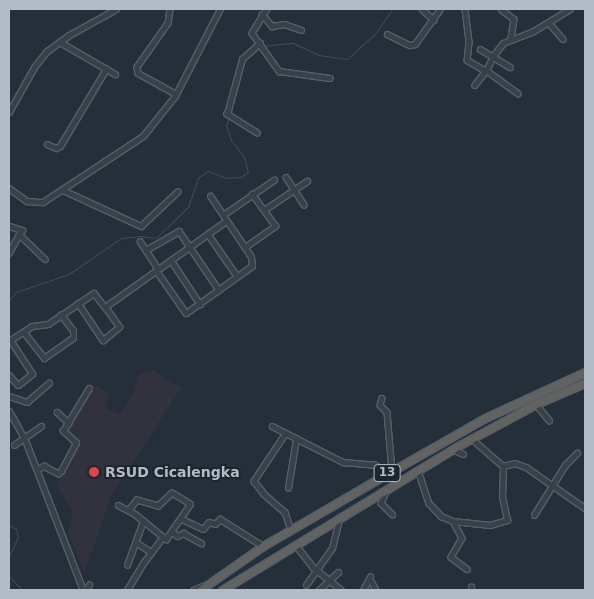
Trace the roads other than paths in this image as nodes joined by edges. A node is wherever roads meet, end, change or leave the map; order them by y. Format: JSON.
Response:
{"nodes":[{"id":1,"x":116,"y":9,"type":"edge"},
{"id":2,"x":170,"y":9,"type":"edge"},
{"id":3,"x":220,"y":9,"type":"edge"},
{"id":4,"x":422,"y":9,"type":"edge"},
{"id":5,"x":440,"y":9,"type":"edge"},
{"id":6,"x":465,"y":9,"type":"edge"},
{"id":7,"x":501,"y":9,"type":"edge"},
{"id":8,"x":570,"y":9,"type":"edge"},
{"id":9,"x":264,"y":11,"type":"edge"},
{"id":10,"x":434,"y":20,"type":"junction"},
{"id":11,"x":549,"y":23,"type":"junction"},
{"id":12,"x":301,"y":30,"type":"dead end"},
{"id":13,"x":388,"y":34,"type":"dead end"},
{"id":14,"x":511,"y":39,"type":"junction"},
{"id":15,"x":563,"y":39,"type":"dead end"},
{"id":16,"x":60,"y":42,"type":"junction"},
{"id":17,"x":261,"y":43,"type":"junction"},
{"id":18,"x":480,"y":49,"type":"dead end"},
{"id":19,"x":493,"y":56,"type":"junction"},
{"id":20,"x":510,"y":67,"type":"dead end"},
{"id":21,"x":106,"y":69,"type":"junction"},
{"id":22,"x":486,"y":71,"type":"junction"},
{"id":23,"x":115,"y":74,"type":"dead end"},
{"id":24,"x":330,"y":78,"type":"dead end"},
{"id":25,"x":475,"y":85,"type":"dead end"},
{"id":26,"x":176,"y":94,"type":"junction"},
{"id":27,"x":518,"y":94,"type":"dead end"},
{"id":28,"x":9,"y":112,"type":"edge"},
{"id":29,"x":257,"y":133,"type":"dead end"},
{"id":30,"x":47,"y":144,"type":"dead end"},
{"id":31,"x":286,"y":177,"type":"dead end"},
{"id":32,"x":274,"y":180,"type":"dead end"},
{"id":33,"x":308,"y":181,"type":"dead end"},
{"id":34,"x":63,"y":190,"type":"junction"},
{"id":35,"x":294,"y":190,"type":"junction"},
{"id":36,"x":10,"y":191,"type":"edge"},
{"id":37,"x":177,"y":192,"type":"dead end"},
{"id":38,"x":252,"y":194,"type":"junction"},
{"id":39,"x":210,"y":196,"type":"dead end"},
{"id":40,"x":304,"y":205,"type":"dead end"},
{"id":41,"x":264,"y":210,"type":"junction"},
{"id":42,"x":222,"y":215,"type":"junction"},
{"id":43,"x":226,"y":221,"type":"junction"},
{"id":44,"x":9,"y":226,"type":"edge"},
{"id":45,"x":18,"y":234,"type":"junction"},
{"id":46,"x":208,"y":234,"type":"junction"},
{"id":47,"x":140,"y":241,"type":"dead end"},
{"id":48,"x":191,"y":247,"type":"junction"},
{"id":49,"x":245,"y":247,"type":"junction"},
{"id":50,"x":146,"y":250,"type":"junction"},
{"id":51,"x":9,"y":253,"type":"edge"},
{"id":52,"x":45,"y":259,"type":"dead end"},
{"id":53,"x":171,"y":260,"type":"junction"},
{"id":54,"x":157,"y":270,"type":"junction"},
{"id":55,"x":237,"y":276,"type":"junction"},
{"id":56,"x":219,"y":290,"type":"junction"},
{"id":57,"x":78,"y":303,"type":"junction"},
{"id":58,"x":200,"y":304,"type":"junction"},
{"id":59,"x":105,"y":307,"type":"junction"},
{"id":60,"x":60,"y":316,"type":"junction"},
{"id":61,"x":24,"y":332,"type":"junction"},
{"id":62,"x":9,"y":340,"type":"edge"},
{"id":63,"x":585,"y":372,"type":"edge"},
{"id":64,"x":9,"y":375,"type":"edge"},
{"id":65,"x":585,"y":383,"type":"edge"},
{"id":66,"x":49,"y":384,"type":"dead end"},
{"id":67,"x":89,"y":388,"type":"dead end"},
{"id":68,"x":9,"y":396,"type":"edge"},
{"id":69,"x":382,"y":398,"type":"dead end"},
{"id":70,"x":536,"y":404,"type":"junction"},
{"id":71,"x":9,"y":411,"type":"edge"},
{"id":72,"x":57,"y":412,"type":"dead end"},
{"id":73,"x":549,"y":420,"type":"dead end"},
{"id":74,"x":69,"y":422,"type":"junction"},
{"id":75,"x":41,"y":426,"type":"dead end"},
{"id":76,"x":272,"y":426,"type":"dead end"},
{"id":77,"x":286,"y":433,"type":"junction"},
{"id":78,"x":472,"y":438,"type":"junction"},
{"id":79,"x":296,"y":439,"type":"junction"},
{"id":80,"x":25,"y":440,"type":"junction"},
{"id":81,"x":14,"y":445,"type":"dead end"},
{"id":82,"x":452,"y":449,"type":"junction"},
{"id":83,"x":577,"y":453,"type":"dead end"},
{"id":84,"x":463,"y":454,"type":"dead end"},
{"id":85,"x":503,"y":466,"type":"junction"},
{"id":86,"x":38,"y":469,"type":"junction"},
{"id":87,"x":418,"y":470,"type":"junction"},
{"id":88,"x":391,"y":471,"type":"junction"},
{"id":89,"x":555,"y":484,"type":"junction"},
{"id":90,"x":288,"y":488,"type":"dead end"},
{"id":91,"x":387,"y":489,"type":"junction"},
{"id":92,"x":118,"y":506,"type":"dead end"},
{"id":93,"x":585,"y":508,"type":"edge"},
{"id":94,"x":129,"y":510,"type":"junction"},
{"id":95,"x":392,"y":514,"type":"dead end"},
{"id":96,"x":534,"y":515,"type":"dead end"},
{"id":97,"x":340,"y":517,"type":"junction"},
{"id":98,"x":182,"y":519,"type":"junction"},
{"id":99,"x":143,"y":520,"type":"junction"},
{"id":100,"x":453,"y":521,"type":"junction"},
{"id":101,"x":291,"y":530,"type":"junction"},
{"id":102,"x":172,"y":532,"type":"junction"},
{"id":103,"x":163,"y":537,"type":"junction"},
{"id":104,"x":136,"y":542,"type":"junction"},
{"id":105,"x":201,"y":543,"type":"dead end"},
{"id":106,"x":296,"y":544,"type":"junction"},
{"id":107,"x":263,"y":546,"type":"junction"},
{"id":108,"x":151,"y":552,"type":"junction"},
{"id":109,"x":127,"y":564,"type":"dead end"},
{"id":110,"x":467,"y":569,"type":"dead end"},
{"id":111,"x":318,"y":570,"type":"junction"},
{"id":112,"x":338,"y":572,"type":"dead end"},
{"id":113,"x":330,"y":579,"type":"junction"},
{"id":114,"x":215,"y":580,"type":"junction"},
{"id":115,"x":89,"y":585,"type":"dead end"},
{"id":116,"x":306,"y":585,"type":"dead end"},
{"id":117,"x":84,"y":590,"type":"edge"},
{"id":118,"x":128,"y":590,"type":"edge"},
{"id":119,"x":192,"y":590,"type":"edge"},
{"id":120,"x":200,"y":590,"type":"edge"},
{"id":121,"x":222,"y":590,"type":"edge"},
{"id":122,"x":319,"y":590,"type":"edge"},
{"id":123,"x":341,"y":590,"type":"edge"},
{"id":124,"x":363,"y":590,"type":"edge"},
{"id":125,"x":376,"y":590,"type":"edge"}],
"edges":[{"from":1,"to":16,"type":"street"},
{"from":2,"to":26,"type":"street"},
{"from":3,"to":26,"type":"street"},
{"from":4,"to":10,"type":"street"},
{"from":5,"to":10,"type":"street"},
{"from":6,"to":22,"type":"street"},
{"from":7,"to":14,"type":"street"},
{"from":8,"to":11,"type":"street"},
{"from":9,"to":12,"type":"street"},
{"from":9,"to":17,"type":"street"},
{"from":10,"to":13,"type":"street"},
{"from":11,"to":14,"type":"street"},
{"from":11,"to":15,"type":"street"},
{"from":14,"to":19,"type":"street"},
{"from":16,"to":21,"type":"street"},
{"from":16,"to":28,"type":"street"},
{"from":17,"to":24,"type":"street"},
{"from":17,"to":29,"type":"street"},
{"from":18,"to":19,"type":"street"},
{"from":19,"to":20,"type":"street"},
{"from":19,"to":22,"type":"street"},
{"from":21,"to":23,"type":"street"},
{"from":21,"to":30,"type":"street"},
{"from":22,"to":25,"type":"street"},
{"from":22,"to":27,"type":"street"},
{"from":26,"to":34,"type":"street"},
{"from":31,"to":35,"type":"street"},
{"from":32,"to":38,"type":"street"},
{"from":33,"to":35,"type":"street"},
{"from":34,"to":36,"type":"street"},
{"from":34,"to":37,"type":"street"},
{"from":35,"to":40,"type":"street"},
{"from":35,"to":41,"type":"street"},
{"from":38,"to":41,"type":"street"},
{"from":38,"to":42,"type":"street"},
{"from":39,"to":42,"type":"street"},
{"from":41,"to":49,"type":"street"},
{"from":42,"to":43,"type":"street"},
{"from":43,"to":46,"type":"street"},
{"from":43,"to":49,"type":"street"},
{"from":44,"to":45,"type":"street"},
{"from":45,"to":51,"type":"street"},
{"from":45,"to":52,"type":"street"},
{"from":46,"to":48,"type":"street"},
{"from":46,"to":55,"type":"street"},
{"from":47,"to":50,"type":"street"},
{"from":48,"to":50,"type":"street"},
{"from":48,"to":53,"type":"street"},
{"from":48,"to":56,"type":"street"},
{"from":49,"to":55,"type":"street"},
{"from":50,"to":54,"type":"street"},
{"from":53,"to":54,"type":"street"},
{"from":53,"to":58,"type":"street"},
{"from":54,"to":58,"type":"street"},
{"from":54,"to":59,"type":"street"},
{"from":55,"to":56,"type":"street"},
{"from":56,"to":58,"type":"street"},
{"from":57,"to":59,"type":"street"},
{"from":57,"to":59,"type":"street"},
{"from":57,"to":60,"type":"street"},
{"from":60,"to":61,"type":"street"},
{"from":60,"to":61,"type":"street"},
{"from":61,"to":62,"type":"street"},
{"from":62,"to":64,"type":"street"},
{"from":63,"to":88,"type":"highway","number":"13"},
{"from":65,"to":70,"type":"highway","number":"13"},
{"from":66,"to":68,"type":"street"},
{"from":67,"to":74,"type":"street"},
{"from":69,"to":88,"type":"street"},
{"from":70,"to":73,"type":"street"},
{"from":70,"to":78,"type":"highway","number":"13"},
{"from":71,"to":80,"type":"street"},
{"from":72,"to":74,"type":"street"},
{"from":74,"to":86,"type":"street"},
{"from":75,"to":80,"type":"street"},
{"from":76,"to":77,"type":"street"},
{"from":77,"to":79,"type":"street"},
{"from":77,"to":101,"type":"street"},
{"from":78,"to":82,"type":"highway","number":"13"},
{"from":78,"to":85,"type":"street"},
{"from":79,"to":88,"type":"street"},
{"from":79,"to":90,"type":"street"},
{"from":80,"to":81,"type":"street"},
{"from":80,"to":86,"type":"street"},
{"from":82,"to":84,"type":"street"},
{"from":82,"to":87,"type":"highway","number":"13"},
{"from":83,"to":89,"type":"street"},
{"from":85,"to":89,"type":"street"},
{"from":85,"to":100,"type":"street"},
{"from":86,"to":117,"type":"street"},
{"from":87,"to":91,"type":"highway","number":"13"},
{"from":87,"to":100,"type":"street"},
{"from":88,"to":101,"type":"highway","number":"13"},
{"from":89,"to":93,"type":"street"},
{"from":89,"to":96,"type":"street"},
{"from":91,"to":95,"type":"street"},
{"from":91,"to":97,"type":"highway","number":"13"},
{"from":92,"to":94,"type":"street"},
{"from":94,"to":98,"type":"street"},
{"from":94,"to":99,"type":"street"},
{"from":97,"to":106,"type":"highway","number":"13"},
{"from":97,"to":111,"type":"street"},
{"from":98,"to":102,"type":"street"},
{"from":98,"to":107,"type":"street"},
{"from":99,"to":103,"type":"street"},
{"from":99,"to":104,"type":"street"},
{"from":100,"to":110,"type":"street"},
{"from":101,"to":107,"type":"highway","number":"13"},
{"from":102,"to":103,"type":"street"},
{"from":102,"to":105,"type":"street"},
{"from":103,"to":108,"type":"street"},
{"from":104,"to":108,"type":"street"},
{"from":104,"to":109,"type":"street"},
{"from":106,"to":111,"type":"street"},
{"from":106,"to":121,"type":"highway","number":"13"},
{"from":107,"to":114,"type":"highway","number":"13"},
{"from":108,"to":118,"type":"street"},
{"from":111,"to":113,"type":"street"},
{"from":111,"to":116,"type":"street"},
{"from":112,"to":113,"type":"street"},
{"from":113,"to":122,"type":"street"},
{"from":113,"to":123,"type":"street"},
{"from":114,"to":119,"type":"street"},
{"from":114,"to":120,"type":"highway","number":"13"},
{"from":115,"to":117,"type":"street"},
{"from":124,"to":125,"type":"street"}]}
